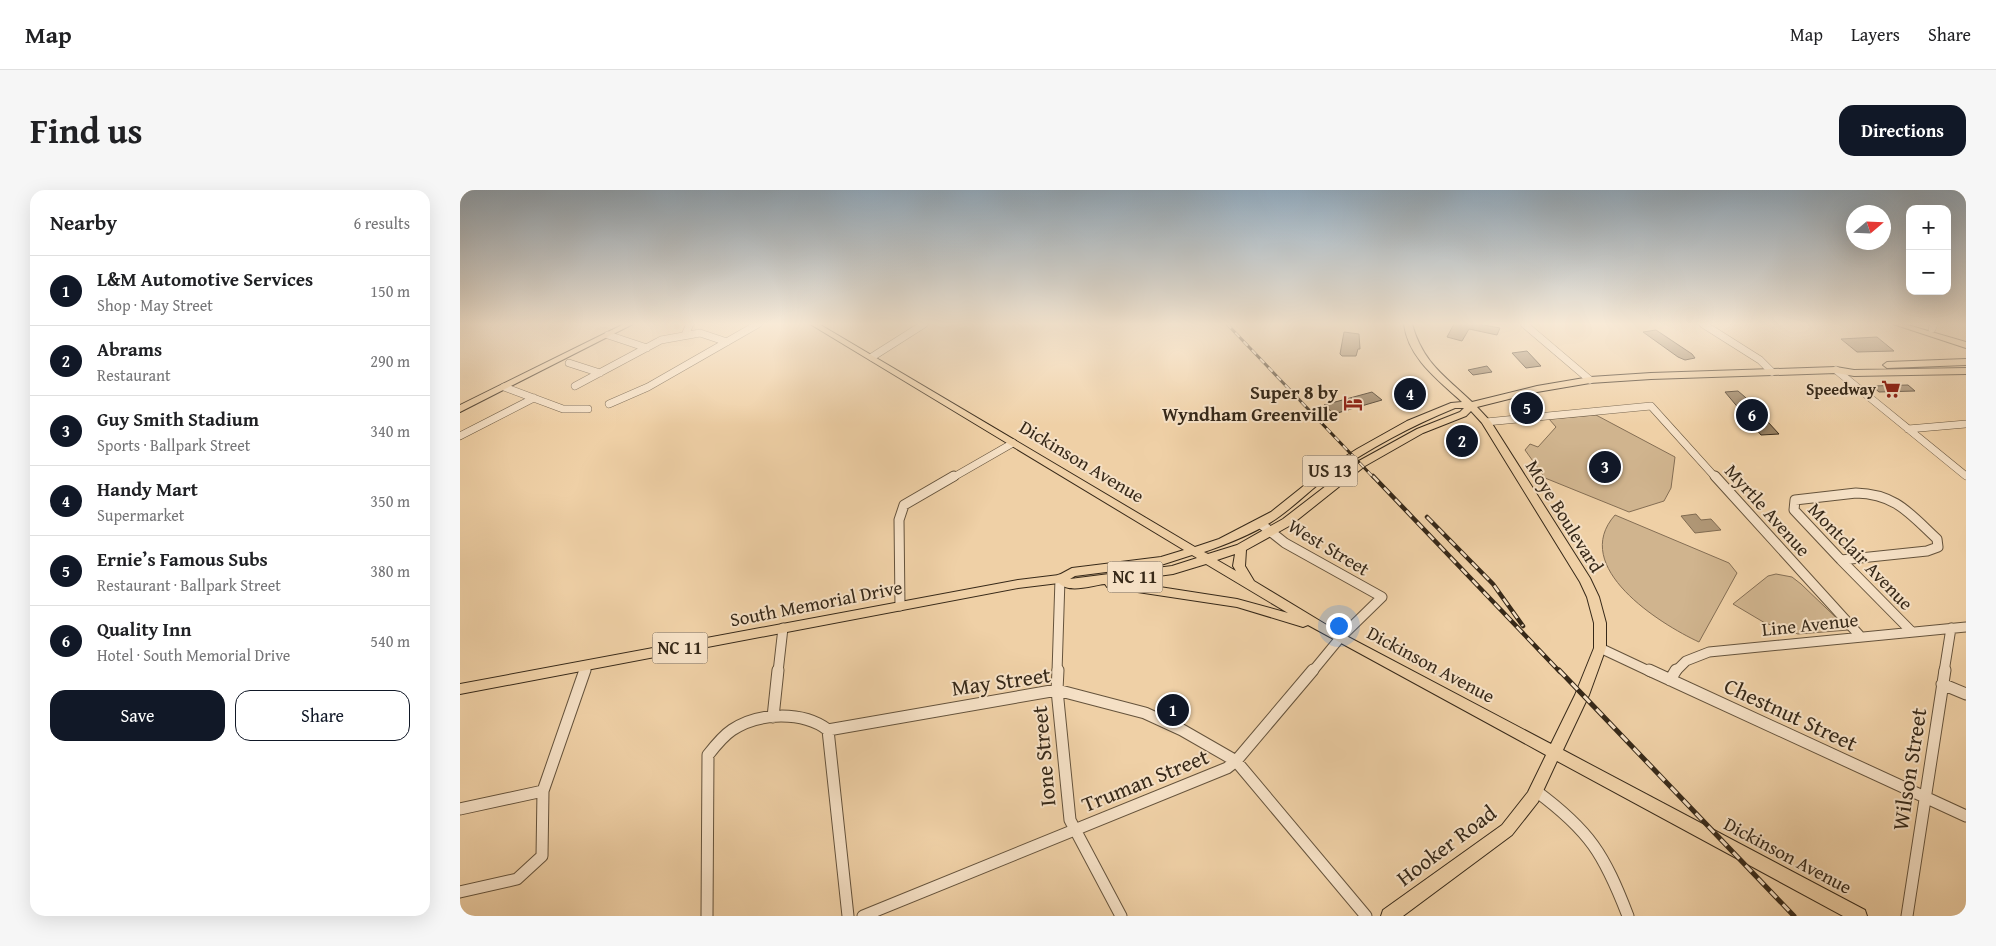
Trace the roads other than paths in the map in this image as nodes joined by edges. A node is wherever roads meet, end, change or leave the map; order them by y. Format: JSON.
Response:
{"nodes":[{"id":1,"x":562,"y":358,"type":"edge"},
{"id":2,"x":628,"y":358,"type":"edge"},
{"id":3,"x":700,"y":358,"type":"edge"},
{"id":4,"x":873,"y":358,"type":"edge"},
{"id":5,"x":1423,"y":358,"type":"edge"},
{"id":6,"x":1564,"y":358,"type":"edge"},
{"id":7,"x":1757,"y":358,"type":"edge"},
{"id":8,"x":1966,"y":362,"type":"edge"},
{"id":9,"x":569,"y":363,"type":"dead end"},
{"id":10,"x":1836,"y":370,"type":"junction"},
{"id":11,"x":1966,"y":371,"type":"edge"},
{"id":12,"x":1772,"y":372,"type":"junction"},
{"id":13,"x":600,"y":373,"type":"junction"},
{"id":14,"x":1590,"y":380,"type":"junction"},
{"id":15,"x":576,"y":386,"type":"dead end"},
{"id":16,"x":504,"y":387,"type":"junction"},
{"id":17,"x":534,"y":398,"type":"junction"},
{"id":18,"x":608,"y":404,"type":"dead end"},
{"id":19,"x":1473,"y":405,"type":"junction"},
{"id":20,"x":460,"y":408,"type":"edge"},
{"id":21,"x":588,"y":409,"type":"dead end"},
{"id":22,"x":1486,"y":422,"type":"junction"},
{"id":23,"x":1966,"y":424,"type":"edge"},
{"id":24,"x":1908,"y":429,"type":"junction"},
{"id":25,"x":460,"y":436,"type":"edge"},
{"id":26,"x":1013,"y":444,"type":"junction"},
{"id":27,"x":1966,"y":476,"type":"edge"},
{"id":28,"x":1260,"y":524,"type":"junction"},
{"id":29,"x":1272,"y":532,"type":"junction"},
{"id":30,"x":1241,"y":548,"type":"junction"},
{"id":31,"x":1195,"y":552,"type":"junction"},
{"id":32,"x":1208,"y":560,"type":"junction"},
{"id":33,"x":1841,"y":560,"type":"junction"},
{"id":34,"x":1061,"y":579,"type":"junction"},
{"id":35,"x":1096,"y":582,"type":"junction"},
{"id":36,"x":1250,"y":584,"type":"junction"},
{"id":37,"x":1382,"y":597,"type":"joint"},
{"id":38,"x":900,"y":606,"type":"junction"},
{"id":39,"x":1966,"y":627,"type":"edge"},
{"id":40,"x":783,"y":628,"type":"junction"},
{"id":41,"x":1951,"y":628,"type":"junction"},
{"id":42,"x":1911,"y":631,"type":"junction"},
{"id":43,"x":1335,"y":636,"type":"junction"},
{"id":44,"x":1861,"y":637,"type":"junction"},
{"id":45,"x":1600,"y":648,"type":"junction"},
{"id":46,"x":586,"y":666,"type":"junction"},
{"id":47,"x":1670,"y":680,"type":"junction"},
{"id":48,"x":1942,"y":684,"type":"junction"},
{"id":49,"x":460,"y":689,"type":"edge"},
{"id":50,"x":1057,"y":690,"type":"junction"},
{"id":51,"x":1966,"y":694,"type":"edge"},
{"id":52,"x":774,"y":717,"type":"junction"},
{"id":53,"x":828,"y":730,"type":"junction"},
{"id":54,"x":1555,"y":753,"type":"junction"},
{"id":55,"x":1236,"y":761,"type":"junction"},
{"id":56,"x":1536,"y":790,"type":"junction"},
{"id":57,"x":543,"y":791,"type":"junction"},
{"id":58,"x":1926,"y":797,"type":"junction"},
{"id":59,"x":460,"y":809,"type":"edge"},
{"id":60,"x":1966,"y":816,"type":"edge"},
{"id":61,"x":1074,"y":830,"type":"junction"},
{"id":62,"x":460,"y":892,"type":"edge"},
{"id":63,"x":707,"y":916,"type":"edge"},
{"id":64,"x":848,"y":916,"type":"edge"},
{"id":65,"x":863,"y":916,"type":"edge"},
{"id":66,"x":1121,"y":916,"type":"edge"},
{"id":67,"x":1366,"y":916,"type":"edge"},
{"id":68,"x":1389,"y":916,"type":"edge"},
{"id":69,"x":1628,"y":916,"type":"edge"},
{"id":70,"x":1859,"y":916,"type":"edge"},
{"id":71,"x":1906,"y":916,"type":"edge"}],
"edges":[{"from":1,"to":16,"type":"main road"},
{"from":2,"to":13,"type":"street"},
{"from":3,"to":18,"type":"street"},
{"from":4,"to":26,"type":"main road","name":"Dickinson Avenue"},
{"from":5,"to":19,"type":"main road","name":"Moye Boulevard"},
{"from":6,"to":14,"type":"street"},
{"from":7,"to":12,"type":"street"},
{"from":8,"to":10,"type":"main road","name":"South Memorial Drive","number":"US 13"},
{"from":9,"to":13,"type":"street"},
{"from":10,"to":11,"type":"main road","name":"South Memorial Drive","number":"US 13"},
{"from":10,"to":12,"type":"main road","name":"South Memorial Drive","number":"US 13"},
{"from":10,"to":24,"type":"street"},
{"from":12,"to":14,"type":"main road","name":"South Memorial Drive","number":"US 13"},
{"from":13,"to":15,"type":"street"},
{"from":14,"to":19,"type":"main road","name":"South Memorial Drive","number":"US 13"},
{"from":16,"to":17,"type":"street"},
{"from":16,"to":20,"type":"main road"},
{"from":17,"to":21,"type":"street"},
{"from":17,"to":25,"type":"street"},
{"from":19,"to":22,"type":"main road","name":"Moye Boulevard"},
{"from":19,"to":28,"type":"main road","name":"South Memorial Drive","number":"US 13"},
{"from":19,"to":29,"type":"main road","name":"South Memorial Drive","number":"US 13"},
{"from":22,"to":44,"type":"street","name":"Myrtle Avenue"},
{"from":22,"to":45,"type":"main road","name":"Moye Boulevard"},
{"from":23,"to":24,"type":"street"},
{"from":24,"to":27,"type":"street"},
{"from":26,"to":31,"type":"main road","name":"Dickinson Avenue"},
{"from":26,"to":38,"type":"street"},
{"from":28,"to":29,"type":"street","name":"West Street"},
{"from":28,"to":31,"type":"main road","name":"South Memorial Drive","number":"US 13"},
{"from":29,"to":30,"type":"main road","name":"South Memorial Drive","number":"US 13"},
{"from":29,"to":37,"type":"street","name":"West Street"},
{"from":30,"to":32,"type":"main road","name":"South Memorial Drive","number":"US 13"},
{"from":30,"to":36,"type":"main road"},
{"from":31,"to":32,"type":"main road","name":"Dickinson Avenue"},
{"from":31,"to":34,"type":"main road","name":"South Memorial Drive","number":"NC 11"},
{"from":32,"to":35,"type":"main road","name":"South Memorial Drive","number":"NC 11"},
{"from":32,"to":36,"type":"main road","name":"Dickinson Avenue"},
{"from":33,"to":33,"type":"street","name":"Montclair Avenue"},
{"from":33,"to":42,"type":"street","name":"Montclair Avenue"},
{"from":34,"to":35,"type":"main road","name":"South Memorial Drive","number":"NC 11"},
{"from":34,"to":38,"type":"main road","name":"South Memorial Drive","number":"NC 11"},
{"from":34,"to":50,"type":"street","name":"Ione Street"},
{"from":35,"to":43,"type":"main road"},
{"from":36,"to":43,"type":"main road","name":"Dickinson Avenue"},
{"from":37,"to":43,"type":"street","name":"Truman Street"},
{"from":38,"to":40,"type":"main road","name":"South Memorial Drive","number":"NC 11"},
{"from":39,"to":41,"type":"street","name":"Line Avenue"},
{"from":40,"to":46,"type":"main road","name":"South Memorial Drive","number":"NC 11"},
{"from":40,"to":52,"type":"street"},
{"from":41,"to":42,"type":"street","name":"Line Avenue"},
{"from":41,"to":48,"type":"street","name":"Wilson Street"},
{"from":42,"to":44,"type":"street","name":"Line Avenue"},
{"from":43,"to":54,"type":"main road","name":"Dickinson Avenue"},
{"from":43,"to":55,"type":"street","name":"Truman Street"},
{"from":44,"to":47,"type":"street","name":"Line Avenue"},
{"from":45,"to":47,"type":"street","name":"Chestnut Street"},
{"from":45,"to":54,"type":"main road","name":"Moye Boulevard"},
{"from":46,"to":49,"type":"main road","name":"South Memorial Drive","number":"NC 11"},
{"from":46,"to":57,"type":"street"},
{"from":47,"to":58,"type":"street","name":"Chestnut Street"},
{"from":48,"to":51,"type":"street"},
{"from":48,"to":58,"type":"street","name":"Wilson Street"},
{"from":50,"to":53,"type":"street","name":"May Street"},
{"from":50,"to":55,"type":"street","name":"May Street"},
{"from":50,"to":61,"type":"street","name":"Ione Street"},
{"from":52,"to":53,"type":"street"},
{"from":52,"to":63,"type":"street"},
{"from":53,"to":64,"type":"street"},
{"from":54,"to":56,"type":"main road","name":"Hooker Road"},
{"from":54,"to":70,"type":"main road","name":"Dickinson Avenue"},
{"from":55,"to":61,"type":"street","name":"Truman Street"},
{"from":55,"to":67,"type":"street","name":"May Street"},
{"from":56,"to":68,"type":"main road","name":"Hooker Road"},
{"from":56,"to":69,"type":"street"},
{"from":57,"to":59,"type":"street"},
{"from":57,"to":62,"type":"street"},
{"from":58,"to":60,"type":"street","name":"Chestnut Street"},
{"from":58,"to":71,"type":"street","name":"Wilson Street"},
{"from":61,"to":65,"type":"street","name":"Truman Street"},
{"from":61,"to":66,"type":"street","name":"Ione Street"}]}
